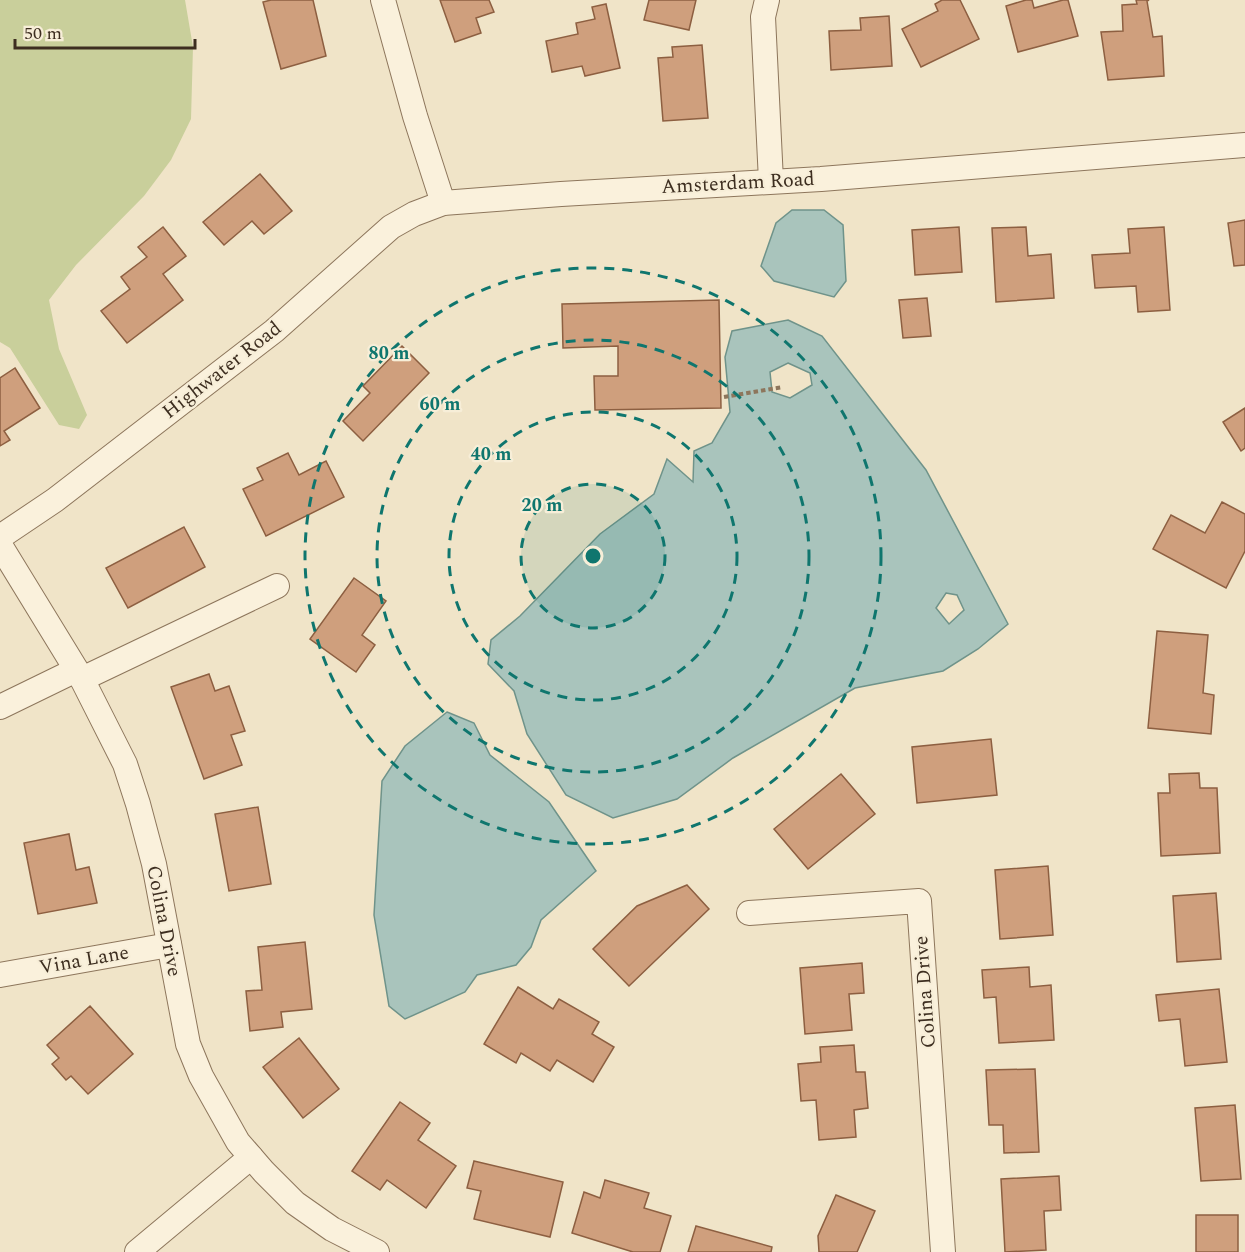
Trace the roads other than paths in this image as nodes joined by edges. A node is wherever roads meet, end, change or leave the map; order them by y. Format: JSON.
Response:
{"nodes":[{"id":1,"x":383,"y":0,"type":"edge"},
{"id":2,"x":767,"y":0,"type":"edge"},
{"id":3,"x":1245,"y":145,"type":"edge"},
{"id":4,"x":771,"y":182,"type":"junction"},
{"id":5,"x":442,"y":203,"type":"junction"},
{"id":6,"x":0,"y":537,"type":"edge"},
{"id":7,"x":0,"y":545,"type":"edge"},
{"id":8,"x":276,"y":586,"type":"dead end"},
{"id":9,"x":79,"y":674,"type":"junction"},
{"id":10,"x":0,"y":707,"type":"edge"},
{"id":11,"x":749,"y":913,"type":"dead end"},
{"id":12,"x":169,"y":945,"type":"junction"},
{"id":13,"x":0,"y":975,"type":"edge"},
{"id":14,"x":251,"y":1157,"type":"junction"},
{"id":15,"x":137,"y":1252,"type":"edge"},
{"id":16,"x":377,"y":1252,"type":"edge"},
{"id":17,"x":943,"y":1252,"type":"edge"}],
"edges":[{"from":1,"to":5,"type":"street"},
{"from":2,"to":4,"type":"street"},
{"from":3,"to":4,"type":"street","name":"Amsterdam Road"},
{"from":4,"to":5,"type":"street","name":"Amsterdam Road"},
{"from":5,"to":6,"type":"street","name":"Highwater Road"},
{"from":7,"to":9,"type":"street","name":"Colina Drive"},
{"from":8,"to":9,"type":"street"},
{"from":9,"to":10,"type":"street"},
{"from":9,"to":12,"type":"street","name":"Colina Drive"},
{"from":11,"to":17,"type":"street","name":"Colina Drive"},
{"from":12,"to":13,"type":"street","name":"Vina Lane"},
{"from":12,"to":14,"type":"street","name":"Colina Drive"},
{"from":14,"to":15,"type":"street"},
{"from":14,"to":16,"type":"street","name":"Colina Drive"}]}
